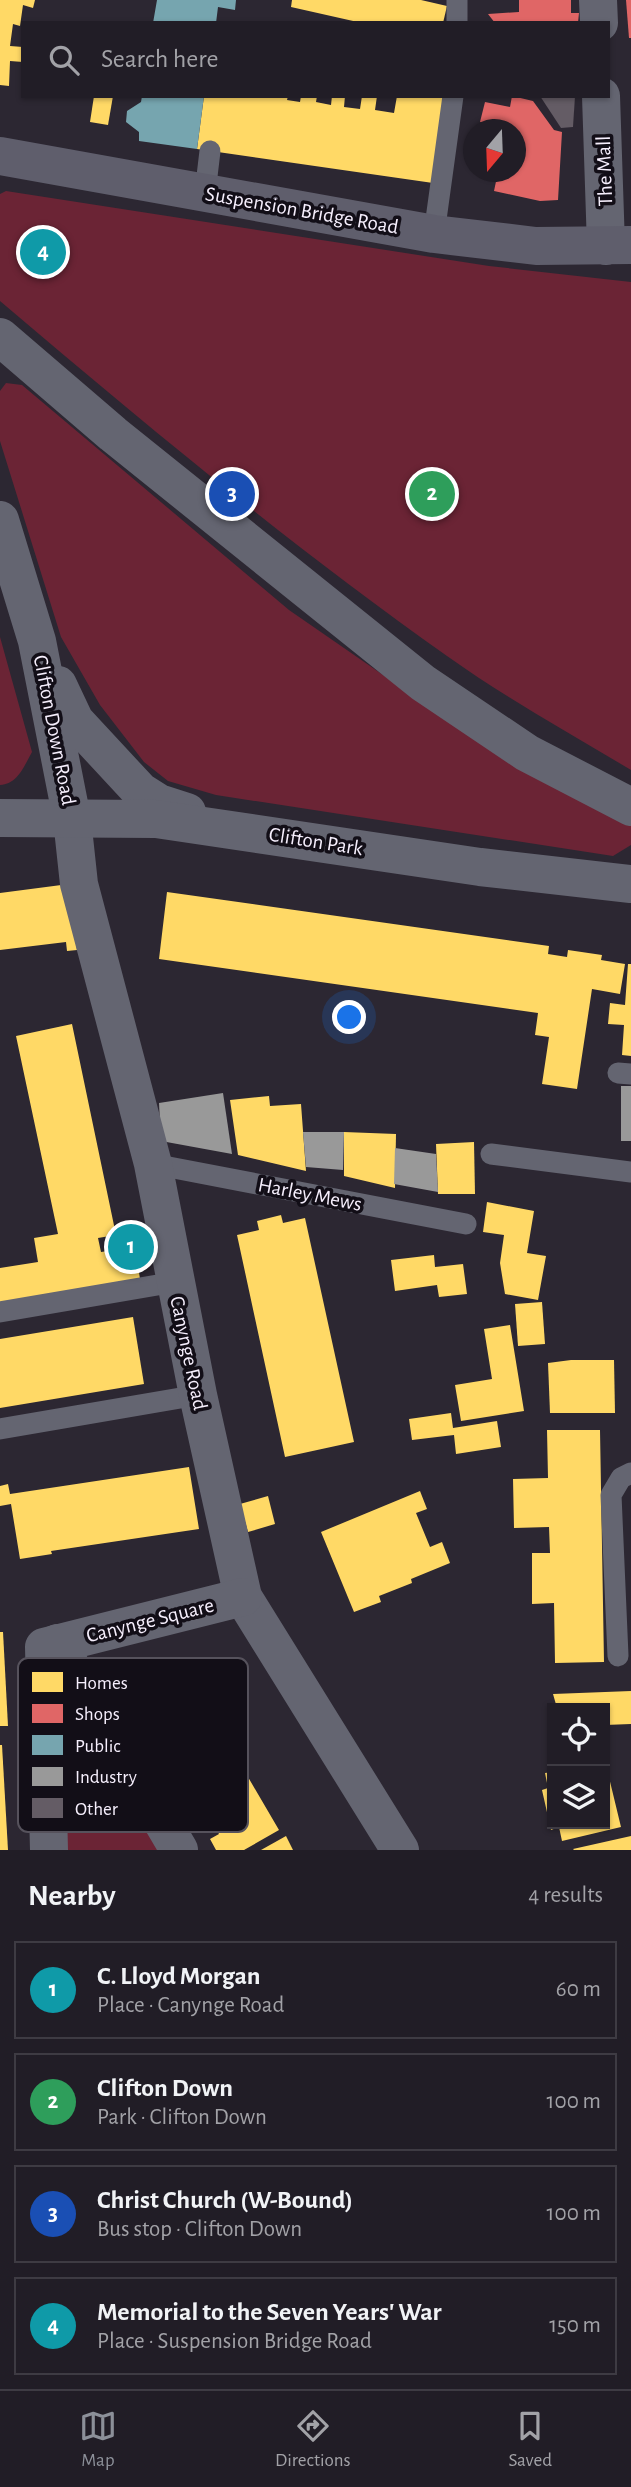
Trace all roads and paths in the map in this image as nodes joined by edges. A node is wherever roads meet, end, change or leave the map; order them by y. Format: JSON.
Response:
{"nodes":[{"id":1,"x":457,"y":0,"type":"edge"},
{"id":2,"x":598,"y":0,"type":"edge"},
{"id":3,"x":457,"y":21,"type":"edge"},
{"id":4,"x":599,"y":21,"type":"edge"},
{"id":5,"x":453,"y":98,"type":"edge"},
{"id":6,"x":601,"y":98,"type":"edge"},
{"id":7,"x":211,"y":151,"type":"dead end"},
{"id":8,"x":0,"y":156,"type":"edge"},
{"id":9,"x":205,"y":193,"type":"junction"},
{"id":10,"x":434,"y":233,"type":"junction"},
{"id":11,"x":619,"y":246,"type":"edge"},
{"id":12,"x":0,"y":337,"type":"edge"},
{"id":13,"x":0,"y":520,"type":"edge"},
{"id":14,"x":37,"y":641,"type":"junction"},
{"id":15,"x":631,"y":807,"type":"edge"},
{"id":16,"x":0,"y":818,"type":"edge"},
{"id":17,"x":72,"y":819,"type":"junction"},
{"id":18,"x":236,"y":828,"type":"junction"},
{"id":19,"x":631,"y":884,"type":"edge"},
{"id":20,"x":491,"y":1154,"type":"dead end"},
{"id":21,"x":153,"y":1164,"type":"junction"},
{"id":22,"x":631,"y":1172,"type":"edge"},
{"id":23,"x":466,"y":1224,"type":"dead end"},
{"id":24,"x":175,"y":1282,"type":"junction"},
{"id":25,"x":0,"y":1312,"type":"edge"},
{"id":26,"x":198,"y":1395,"type":"junction"},
{"id":27,"x":0,"y":1429,"type":"edge"},
{"id":28,"x":631,"y":1473,"type":"edge"},
{"id":29,"x":243,"y":1597,"type":"junction"},
{"id":30,"x":57,"y":1643,"type":"junction"},
{"id":31,"x":618,"y":1656,"type":"dead end"},
{"id":32,"x":44,"y":1658,"type":"edge"},
{"id":33,"x":66,"y":1658,"type":"edge"},
{"id":34,"x":49,"y":1832,"type":"edge"},
{"id":35,"x":168,"y":1832,"type":"edge"},
{"id":36,"x":49,"y":1850,"type":"edge"},
{"id":37,"x":179,"y":1850,"type":"edge"},
{"id":38,"x":400,"y":1850,"type":"edge"}],
"edges":[{"from":1,"to":3,"type":"lane"},
{"from":2,"to":4,"type":"street"},
{"from":5,"to":10,"type":"lane"},
{"from":6,"to":11,"type":"street","name":"The Mall"},
{"from":7,"to":9,"type":"lane"},
{"from":8,"to":9,"type":"main road","name":"Suspension Bridge Road"},
{"from":9,"to":10,"type":"main road","name":"Suspension Bridge Road"},
{"from":10,"to":11,"type":"main road","name":"Suspension Bridge Road"},
{"from":12,"to":15,"type":"street"},
{"from":13,"to":14,"type":"street","name":"Clifton Down Road"},
{"from":14,"to":17,"type":"street","name":"Clifton Down Road"},
{"from":14,"to":18,"type":"street","name":"Clifton Down Road"},
{"from":16,"to":17,"type":"street","name":"Clifton Park"},
{"from":17,"to":18,"type":"street","name":"Clifton Park"},
{"from":17,"to":21,"type":"street","name":"Canynge Road"},
{"from":18,"to":19,"type":"street","name":"Clifton Park"},
{"from":20,"to":22,"type":"lane"},
{"from":21,"to":23,"type":"lane","name":"Harley Mews"},
{"from":21,"to":24,"type":"street","name":"Canynge Road"},
{"from":24,"to":25,"type":"lane"},
{"from":24,"to":26,"type":"street","name":"Canynge Road"},
{"from":26,"to":27,"type":"lane"},
{"from":26,"to":29,"type":"street","name":"Canynge Road"},
{"from":28,"to":31,"type":"lane"},
{"from":29,"to":30,"type":"street","name":"Canynge Square"},
{"from":29,"to":38,"type":"street","name":"Canynge Road"},
{"from":30,"to":32,"type":"street","name":"Canynge Square"},
{"from":30,"to":33,"type":"street","name":"Canynge Square"},
{"from":34,"to":36,"type":"street","name":"Canynge Square"},
{"from":35,"to":37,"type":"street","name":"Canynge Square"}]}
